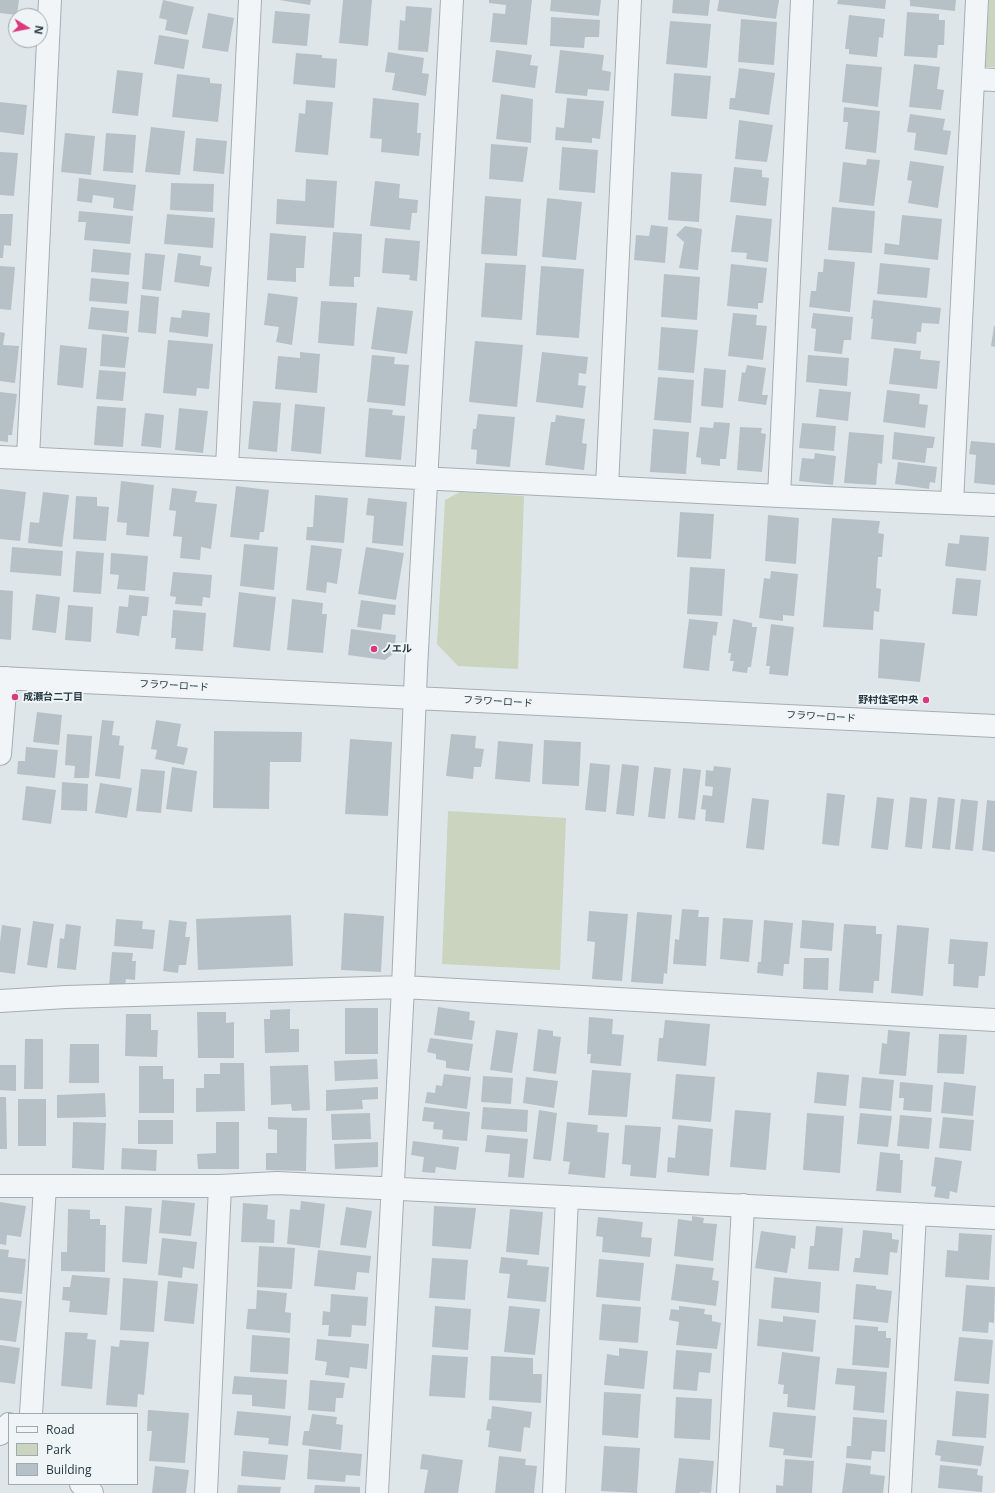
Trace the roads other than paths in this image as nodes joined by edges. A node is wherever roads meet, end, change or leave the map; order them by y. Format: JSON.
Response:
{"nodes":[{"id":1,"x":50,"y":0,"type":"edge"},
{"id":2,"x":250,"y":0,"type":"edge"},
{"id":3,"x":452,"y":0,"type":"edge"},
{"id":4,"x":630,"y":0,"type":"edge"},
{"id":5,"x":802,"y":0,"type":"edge"},
{"id":6,"x":977,"y":0,"type":"edge"},
{"id":7,"x":984,"y":80,"type":"edge"},
{"id":8,"x":0,"y":456,"type":"edge"},
{"id":9,"x":28,"y":458,"type":"junction"},
{"id":10,"x":227,"y":467,"type":"junction"},
{"id":11,"x":427,"y":478,"type":"junction"},
{"id":12,"x":607,"y":487,"type":"junction"},
{"id":13,"x":778,"y":496,"type":"junction"},
{"id":14,"x":952,"y":503,"type":"junction"},
{"id":15,"x":995,"y":505,"type":"edge"},
{"id":16,"x":3,"y":678,"type":"edge"},
{"id":17,"x":415,"y":698,"type":"junction"},
{"id":18,"x":995,"y":726,"type":"edge"},
{"id":19,"x":0,"y":754,"type":"edge"},
{"id":20,"x":403,"y":987,"type":"junction"},
{"id":21,"x":0,"y":1001,"type":"edge"},
{"id":22,"x":995,"y":1020,"type":"edge"},
{"id":23,"x":0,"y":1186,"type":"edge"},
{"id":24,"x":45,"y":1186,"type":"junction"},
{"id":25,"x":220,"y":1186,"type":"junction"},
{"id":26,"x":391,"y":1188,"type":"junction"},
{"id":27,"x":568,"y":1197,"type":"junction"},
{"id":28,"x":743,"y":1205,"type":"junction"},
{"id":29,"x":915,"y":1214,"type":"junction"},
{"id":30,"x":995,"y":1218,"type":"edge"},
{"id":31,"x":31,"y":1413,"type":"edge"},
{"id":32,"x":0,"y":1414,"type":"edge"},
{"id":33,"x":8,"y":1422,"type":"edge"},
{"id":34,"x":8,"y":1424,"type":"edge"},
{"id":35,"x":0,"y":1434,"type":"edge"},
{"id":36,"x":82,"y":1485,"type":"edge"},
{"id":37,"x":92,"y":1493,"type":"edge"},
{"id":38,"x":206,"y":1493,"type":"edge"},
{"id":39,"x":376,"y":1493,"type":"edge"},
{"id":40,"x":554,"y":1493,"type":"edge"},
{"id":41,"x":728,"y":1493,"type":"edge"},
{"id":42,"x":900,"y":1493,"type":"edge"}],
"edges":[{"from":1,"to":9,"type":"street"},
{"from":2,"to":10,"type":"street"},
{"from":3,"to":11,"type":"street"},
{"from":4,"to":12,"type":"street"},
{"from":5,"to":13,"type":"street"},
{"from":6,"to":7,"type":"street"},
{"from":7,"to":14,"type":"street"},
{"from":8,"to":9,"type":"street"},
{"from":9,"to":10,"type":"street"},
{"from":10,"to":11,"type":"street"},
{"from":11,"to":12,"type":"street"},
{"from":11,"to":17,"type":"street"},
{"from":12,"to":13,"type":"street"},
{"from":13,"to":14,"type":"street"},
{"from":14,"to":15,"type":"street"},
{"from":16,"to":17,"type":"street","name":"フラワーロード"},
{"from":16,"to":19,"type":"street"},
{"from":17,"to":18,"type":"street","name":"フラワーロード"},
{"from":17,"to":20,"type":"street"},
{"from":20,"to":21,"type":"street"},
{"from":20,"to":22,"type":"street"},
{"from":20,"to":26,"type":"street"},
{"from":23,"to":24,"type":"street"},
{"from":24,"to":25,"type":"street"},
{"from":24,"to":31,"type":"street"},
{"from":25,"to":26,"type":"street"},
{"from":25,"to":38,"type":"street"},
{"from":26,"to":27,"type":"street"},
{"from":26,"to":39,"type":"street"},
{"from":27,"to":28,"type":"street"},
{"from":27,"to":40,"type":"street"},
{"from":28,"to":29,"type":"street"},
{"from":28,"to":41,"type":"street"},
{"from":29,"to":30,"type":"street"},
{"from":29,"to":42,"type":"street"},
{"from":32,"to":33,"type":"street"},
{"from":34,"to":35,"type":"street"},
{"from":36,"to":37,"type":"street"}]}
